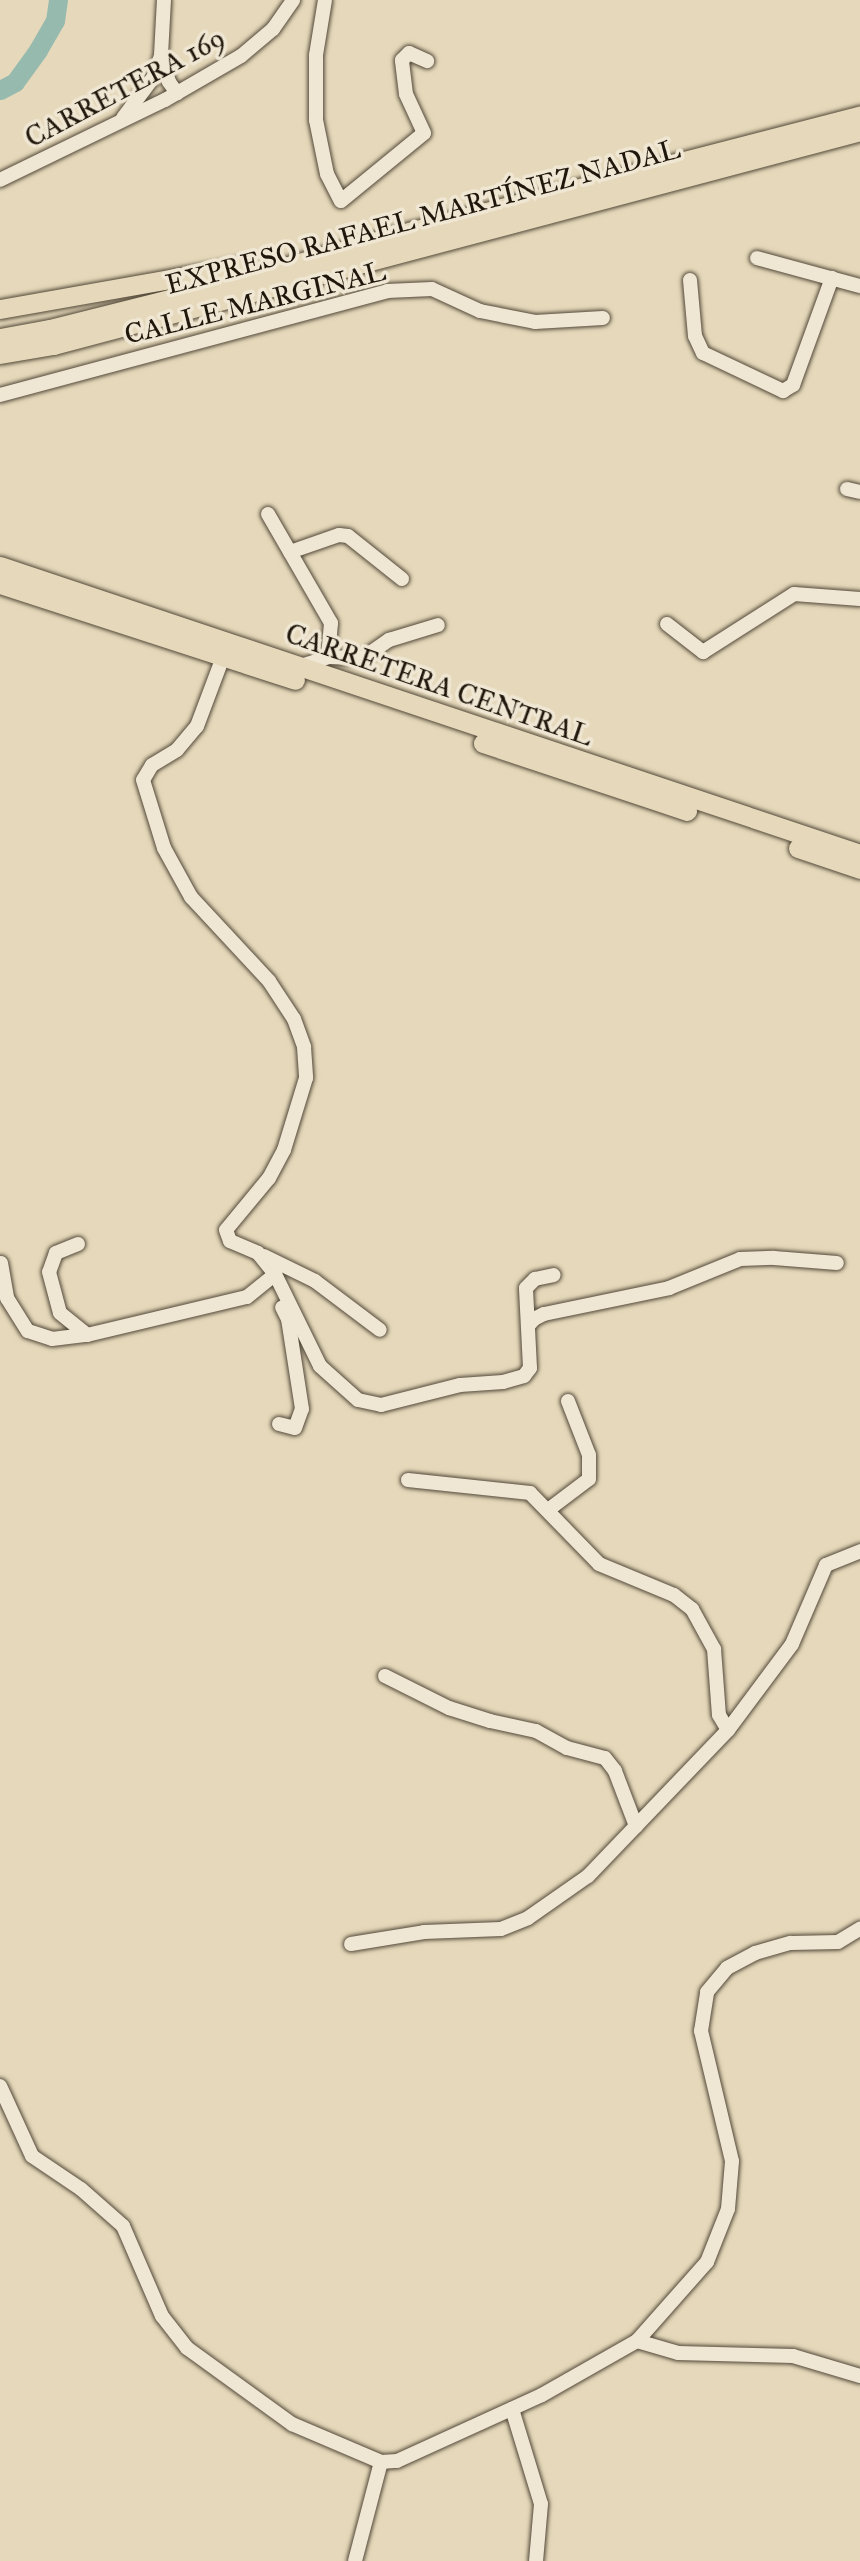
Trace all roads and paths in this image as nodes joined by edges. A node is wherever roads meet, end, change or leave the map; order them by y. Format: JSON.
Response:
{"nodes":[{"id":1,"x":163,"y":0,"type":"edge"},
{"id":2,"x":293,"y":0,"type":"edge"},
{"id":3,"x":325,"y":0,"type":"edge"},
{"id":4,"x":161,"y":55,"type":"junction"},
{"id":5,"x":426,"y":61,"type":"dead end"},
{"id":6,"x":177,"y":93,"type":"junction"},
{"id":7,"x":860,"y":115,"type":"edge"},
{"id":8,"x":123,"y":119,"type":"junction"},
{"id":9,"x":860,"y":131,"type":"edge"},
{"id":10,"x":0,"y":180,"type":"edge"},
{"id":11,"x":413,"y":231,"type":"junction"},
{"id":12,"x":757,"y":258,"type":"dead end"},
{"id":13,"x":832,"y":278,"type":"junction"},
{"id":14,"x":690,"y":280,"type":"dead end"},
{"id":15,"x":860,"y":286,"type":"edge"},
{"id":16,"x":0,"y":309,"type":"edge"},
{"id":17,"x":603,"y":318,"type":"dead end"},
{"id":18,"x":0,"y":338,"type":"edge"},
{"id":19,"x":0,"y":354,"type":"edge"},
{"id":20,"x":0,"y":396,"type":"edge"},
{"id":21,"x":268,"y":514,"type":"dead end"},
{"id":22,"x":290,"y":552,"type":"junction"},
{"id":23,"x":0,"y":566,"type":"edge"},
{"id":24,"x":402,"y":579,"type":"dead end"},
{"id":25,"x":0,"y":584,"type":"edge"},
{"id":26,"x":38,"y":596,"type":"junction"},
{"id":27,"x":0,"y":597,"type":"edge"},
{"id":28,"x":860,"y":598,"type":"edge"},
{"id":29,"x":667,"y":624,"type":"dead end"},
{"id":30,"x":438,"y":625,"type":"dead end"},
{"id":31,"x":223,"y":657,"type":"junction"},
{"id":32,"x":328,"y":657,"type":"junction"},
{"id":33,"x":296,"y":667,"type":"junction"},
{"id":34,"x":860,"y":854,"type":"edge"},
{"id":35,"x":860,"y":869,"type":"edge"},
{"id":36,"x":78,"y":1244,"type":"dead end"},
{"id":37,"x":258,"y":1253,"type":"junction"},
{"id":38,"x":1,"y":1263,"type":"edge"},
{"id":39,"x":837,"y":1263,"type":"dead end"},
{"id":40,"x":554,"y":1275,"type":"dead end"},
{"id":41,"x":273,"y":1277,"type":"junction"},
{"id":42,"x":528,"y":1326,"type":"junction"},
{"id":43,"x":380,"y":1330,"type":"dead end"},
{"id":44,"x":87,"y":1335,"type":"junction"},
{"id":45,"x":568,"y":1401,"type":"dead end"},
{"id":46,"x":279,"y":1424,"type":"dead end"},
{"id":47,"x":408,"y":1480,"type":"dead end"},
{"id":48,"x":548,"y":1510,"type":"junction"},
{"id":49,"x":860,"y":1551,"type":"edge"},
{"id":50,"x":385,"y":1675,"type":"dead end"},
{"id":51,"x":728,"y":1730,"type":"junction"},
{"id":52,"x":636,"y":1826,"type":"junction"},
{"id":53,"x":860,"y":1929,"type":"edge"},
{"id":54,"x":351,"y":1944,"type":"dead end"},
{"id":55,"x":0,"y":2086,"type":"edge"},
{"id":56,"x":637,"y":2342,"type":"junction"},
{"id":57,"x":860,"y":2376,"type":"edge"},
{"id":58,"x":512,"y":2409,"type":"junction"},
{"id":59,"x":381,"y":2462,"type":"junction"},
{"id":60,"x":355,"y":2561,"type":"edge"},
{"id":61,"x":536,"y":2561,"type":"edge"}],
"edges":[{"from":1,"to":4,"type":"street"},
{"from":2,"to":6,"type":"street","name":"CARRETERA 169"},
{"from":3,"to":5,"type":"street"},
{"from":4,"to":6,"type":"street"},
{"from":4,"to":8,"type":"street"},
{"from":6,"to":8,"type":"street","name":"CARRETERA 169"},
{"from":7,"to":11,"type":"highway","name":"EXPRESO RAFAEL MARTÍNEZ NADAL"},
{"from":8,"to":10,"type":"street","name":"CARRETERA 169"},
{"from":9,"to":19,"type":"highway","name":"EXPRESO RAFAEL MARTÍNEZ NADAL"},
{"from":11,"to":16,"type":"highway"},
{"from":11,"to":18,"type":"highway","name":"EXPRESO RAFAEL MARTÍNEZ NADAL"},
{"from":12,"to":13,"type":"street"},
{"from":13,"to":14,"type":"street"},
{"from":13,"to":15,"type":"street"},
{"from":17,"to":20,"type":"street","name":"CALLE MARGINAL"},
{"from":21,"to":22,"type":"street"},
{"from":22,"to":24,"type":"street"},
{"from":22,"to":32,"type":"street"},
{"from":23,"to":33,"type":"highway","name":"CARRETERA CENTRAL"},
{"from":25,"to":26,"type":"highway","name":"CARRETERA CENTRAL"},
{"from":26,"to":27,"type":"highway"},
{"from":26,"to":31,"type":"highway","name":"CARRETERA CENTRAL"},
{"from":28,"to":29,"type":"street"},
{"from":30,"to":32,"type":"street"},
{"from":31,"to":35,"type":"highway","name":"CARRETERA CENTRAL"},
{"from":31,"to":37,"type":"street"},
{"from":32,"to":33,"type":"street"},
{"from":33,"to":34,"type":"highway","name":"CARRETERA CENTRAL"},
{"from":36,"to":44,"type":"street"},
{"from":37,"to":41,"type":"street"},
{"from":37,"to":43,"type":"street"},
{"from":38,"to":44,"type":"street"},
{"from":39,"to":42,"type":"street"},
{"from":40,"to":42,"type":"street"},
{"from":41,"to":42,"type":"street"},
{"from":41,"to":44,"type":"street"},
{"from":41,"to":46,"type":"street"},
{"from":45,"to":48,"type":"street"},
{"from":47,"to":48,"type":"street"},
{"from":48,"to":51,"type":"street"},
{"from":49,"to":51,"type":"street"},
{"from":50,"to":52,"type":"street"},
{"from":51,"to":52,"type":"street"},
{"from":52,"to":54,"type":"street"},
{"from":53,"to":56,"type":"street"},
{"from":55,"to":59,"type":"street"},
{"from":56,"to":57,"type":"street"},
{"from":56,"to":58,"type":"street"},
{"from":58,"to":59,"type":"street"},
{"from":58,"to":61,"type":"street"},
{"from":59,"to":60,"type":"street"}]}
